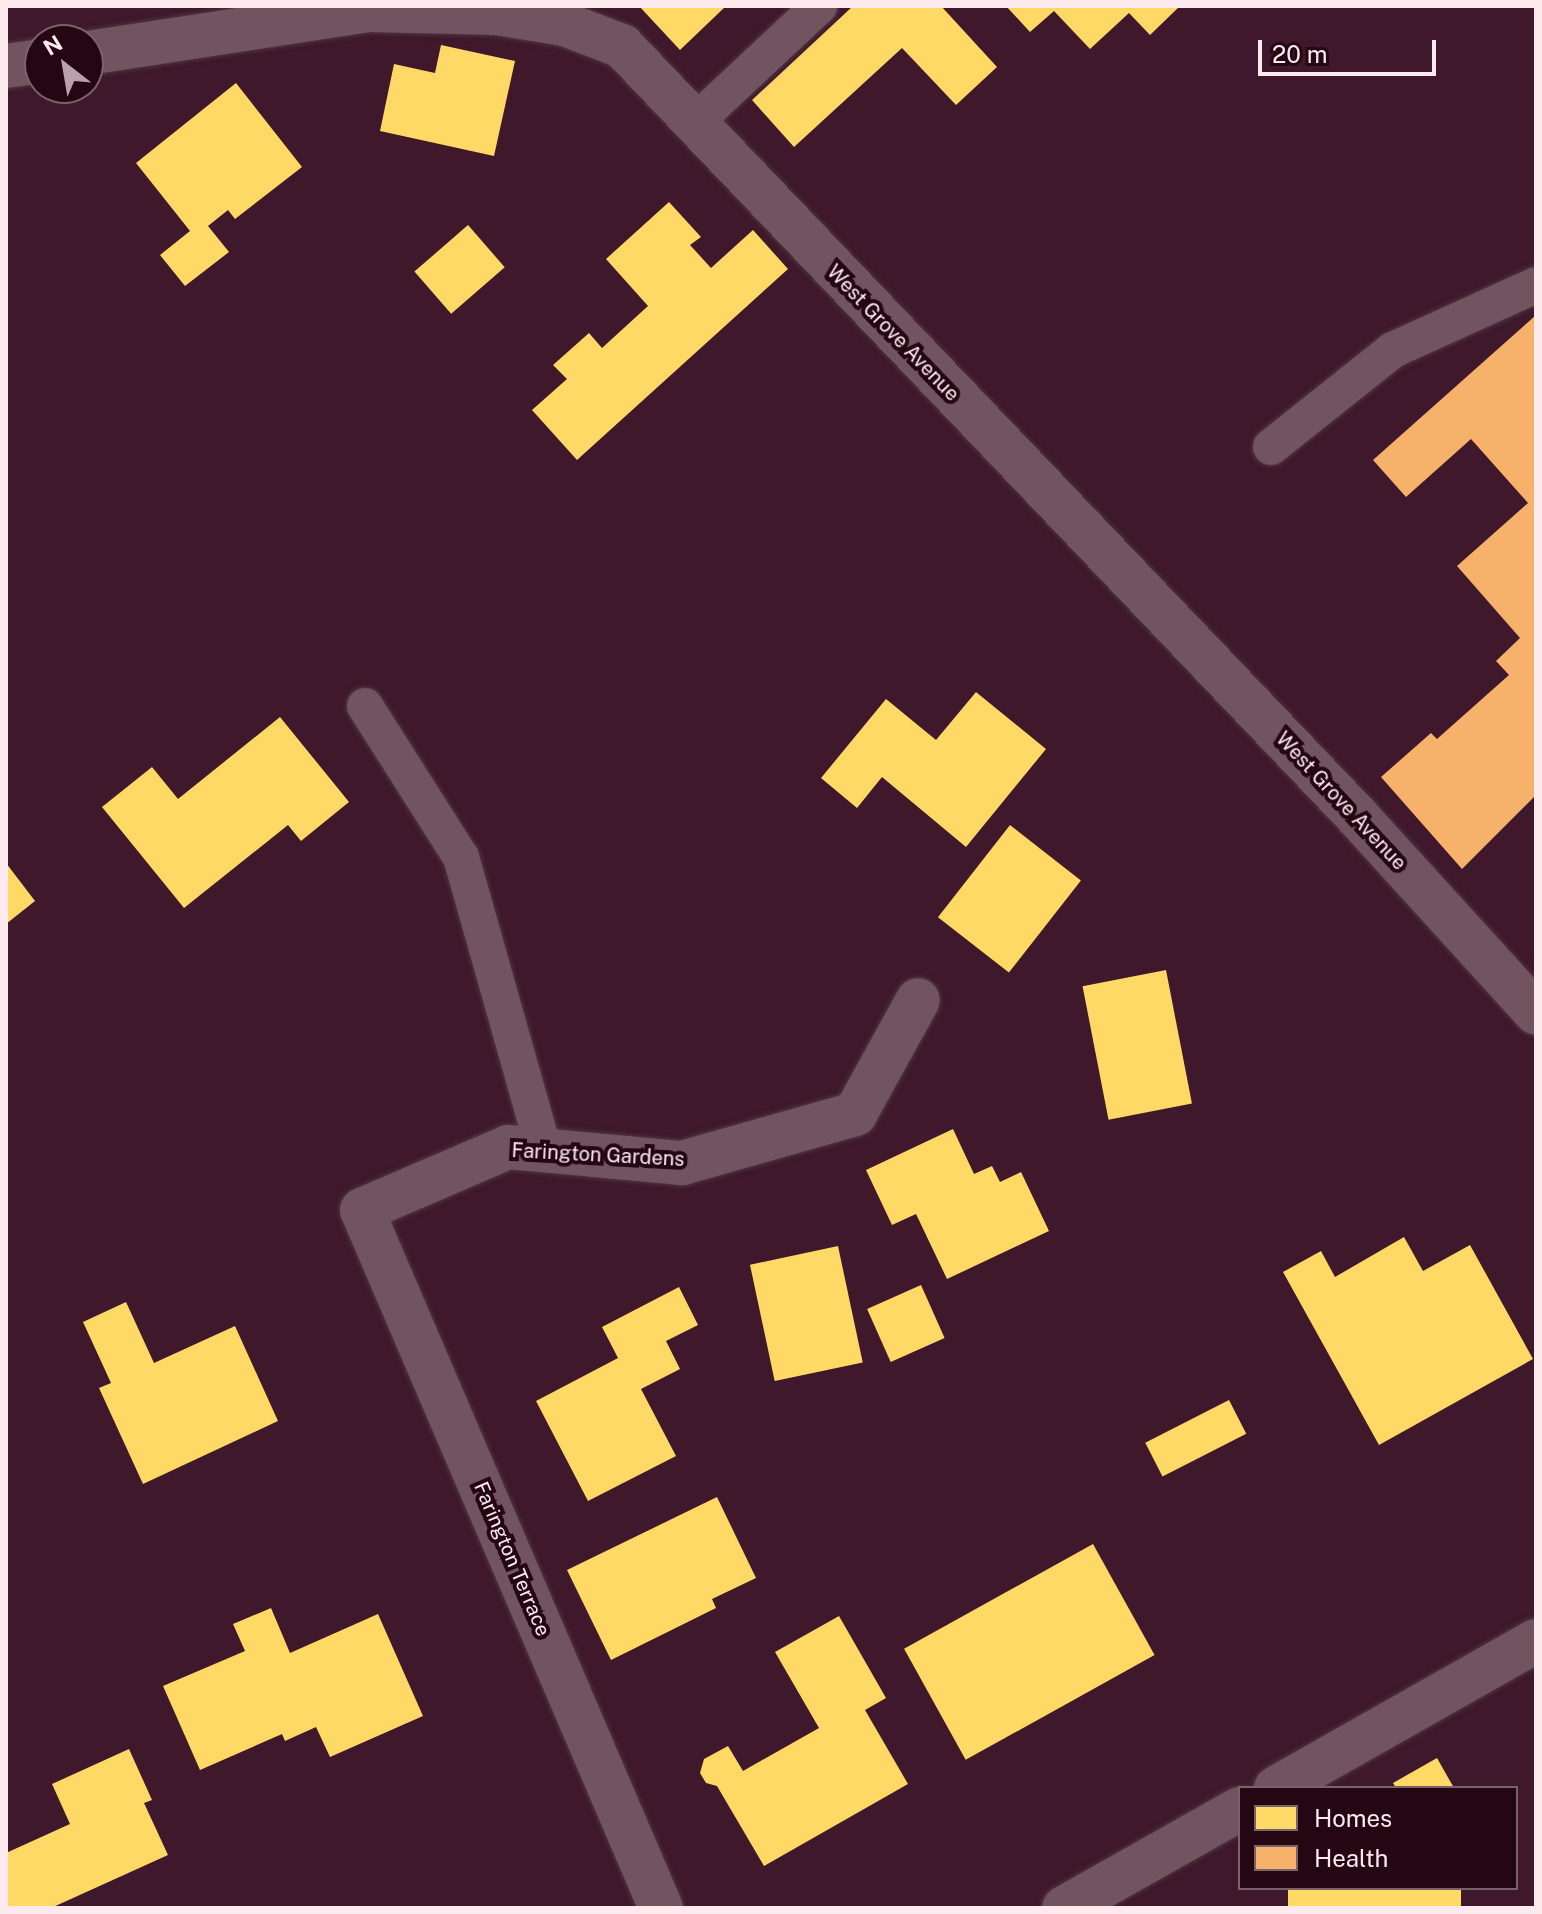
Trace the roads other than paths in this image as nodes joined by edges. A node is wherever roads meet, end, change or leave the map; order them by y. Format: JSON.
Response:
{"nodes":[{"id":1,"x":819,"y":6,"type":"edge"},
{"id":2,"x":104,"y":51,"type":"edge"},
{"id":3,"x":693,"y":124,"type":"junction"},
{"id":4,"x":1536,"y":285,"type":"edge"},
{"id":5,"x":1271,"y":447,"type":"dead end"},
{"id":6,"x":365,"y":706,"type":"dead end"},
{"id":7,"x":918,"y":1000,"type":"dead end"},
{"id":8,"x":1536,"y":1013,"type":"edge"},
{"id":9,"x":544,"y":1151,"type":"junction"},
{"id":10,"x":362,"y":1210,"type":"joint"},
{"id":11,"x":1536,"y":1641,"type":"edge"},
{"id":12,"x":1280,"y":1786,"type":"edge"},
{"id":13,"x":1238,"y":1810,"type":"edge"},
{"id":14,"x":661,"y":1908,"type":"edge"},
{"id":15,"x":1064,"y":1908,"type":"edge"}],
"edges":[{"from":1,"to":3,"type":"lane"},
{"from":2,"to":3,"type":"street","name":"West Grove Avenue"},
{"from":3,"to":8,"type":"street","name":"West Grove Avenue"},
{"from":4,"to":5,"type":"lane"},
{"from":6,"to":9,"type":"lane"},
{"from":7,"to":9,"type":"street","name":"Farington Gardens"},
{"from":9,"to":10,"type":"street","name":"Farington Gardens"},
{"from":10,"to":14,"type":"street","name":"Farington Terrace"},
{"from":11,"to":12,"type":"street"},
{"from":13,"to":15,"type":"street"}]}
